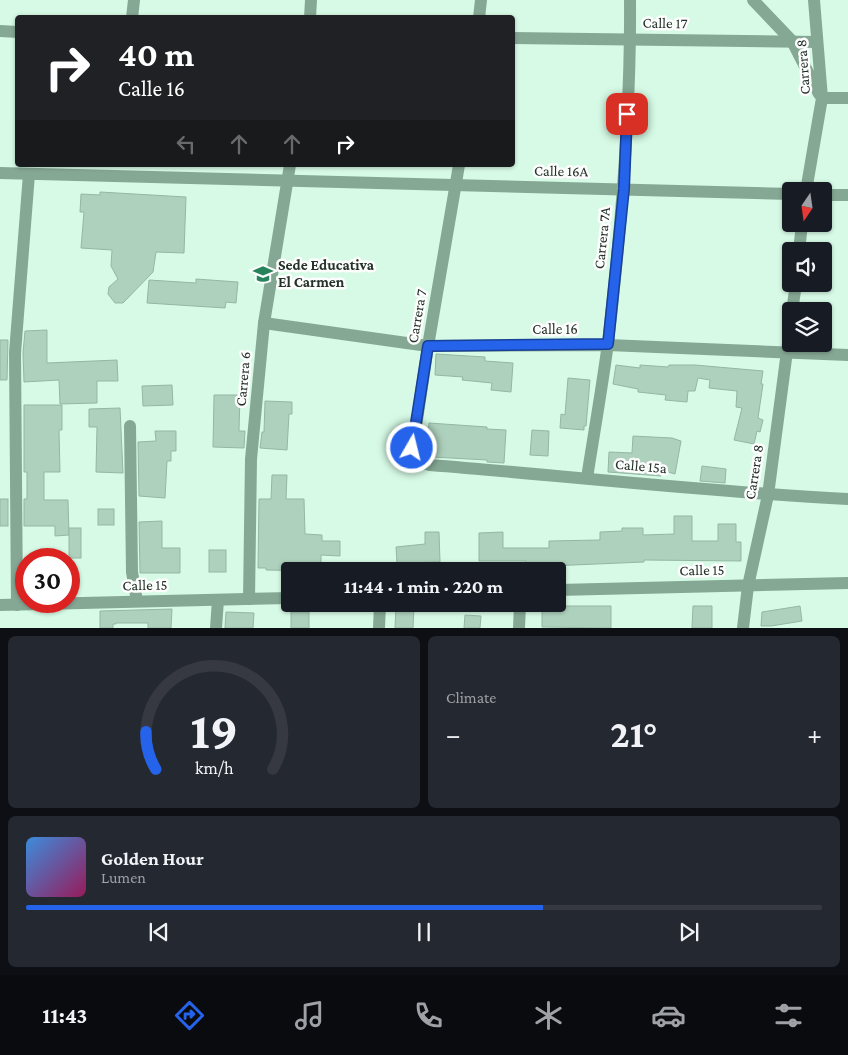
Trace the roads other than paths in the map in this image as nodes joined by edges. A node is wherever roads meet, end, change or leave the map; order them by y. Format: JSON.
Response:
{"nodes":[{"id":1,"x":134,"y":0,"type":"edge"},
{"id":2,"x":311,"y":0,"type":"edge"},
{"id":3,"x":481,"y":0,"type":"edge"},
{"id":4,"x":630,"y":0,"type":"edge"},
{"id":5,"x":753,"y":0,"type":"edge"},
{"id":6,"x":814,"y":0,"type":"edge"},
{"id":7,"x":132,"y":15,"type":"edge"},
{"id":8,"x":310,"y":15,"type":"edge"},
{"id":9,"x":479,"y":15,"type":"edge"},
{"id":10,"x":0,"y":32,"type":"edge"},
{"id":11,"x":15,"y":32,"type":"edge"},
{"id":12,"x":515,"y":38,"type":"edge"},
{"id":13,"x":630,"y":39,"type":"junction"},
{"id":14,"x":792,"y":41,"type":"junction"},
{"id":15,"x":817,"y":42,"type":"junction"},
{"id":16,"x":822,"y":98,"type":"junction"},
{"id":17,"x":848,"y":98,"type":"edge"},
{"id":18,"x":290,"y":167,"type":"edge"},
{"id":19,"x":460,"y":167,"type":"edge"},
{"id":20,"x":120,"y":171,"type":"edge"},
{"id":21,"x":0,"y":173,"type":"edge"},
{"id":22,"x":29,"y":174,"type":"junction"},
{"id":23,"x":287,"y":180,"type":"junction"},
{"id":24,"x":808,"y":182,"type":"edge"},
{"id":25,"x":457,"y":185,"type":"junction"},
{"id":26,"x":624,"y":189,"type":"junction"},
{"id":27,"x":782,"y":194,"type":"edge"},
{"id":28,"x":832,"y":195,"type":"edge"},
{"id":29,"x":848,"y":195,"type":"edge"},
{"id":30,"x":264,"y":323,"type":"junction"},
{"id":31,"x":608,"y":344,"type":"junction"},
{"id":32,"x":428,"y":346,"type":"junction"},
{"id":33,"x":782,"y":352,"type":"edge"},
{"id":34,"x":788,"y":352,"type":"joint"},
{"id":35,"x":848,"y":355,"type":"edge"},
{"id":36,"x":130,"y":426,"type":"dead end"},
{"id":37,"x":430,"y":465,"type":"joint"},
{"id":38,"x":587,"y":478,"type":"junction"},
{"id":39,"x":768,"y":495,"type":"junction"},
{"id":40,"x":848,"y":499,"type":"edge"},
{"id":41,"x":17,"y":548,"type":"edge"},
{"id":42,"x":848,"y":583,"type":"edge"},
{"id":43,"x":748,"y":586,"type":"junction"},
{"id":44,"x":566,"y":590,"type":"edge"},
{"id":45,"x":281,"y":598,"type":"edge"},
{"id":46,"x":249,"y":599,"type":"junction"},
{"id":47,"x":218,"y":600,"type":"junction"},
{"id":48,"x":137,"y":601,"type":"junction"},
{"id":49,"x":80,"y":603,"type":"edge"},
{"id":50,"x":0,"y":605,"type":"edge"},
{"id":51,"x":15,"y":605,"type":"edge"},
{"id":52,"x":380,"y":612,"type":"edge"},
{"id":53,"x":520,"y":612,"type":"edge"},
{"id":54,"x":216,"y":628,"type":"edge"},
{"id":55,"x":379,"y":628,"type":"edge"},
{"id":56,"x":519,"y":628,"type":"edge"},
{"id":57,"x":743,"y":628,"type":"edge"}],
"edges":[{"from":1,"to":7,"type":"street"},
{"from":2,"to":8,"type":"street"},
{"from":3,"to":9,"type":"street"},
{"from":4,"to":13,"type":"street","name":"Carrera 7A"},
{"from":5,"to":14,"type":"street"},
{"from":6,"to":15,"type":"street","name":"Carrera 8"},
{"from":10,"to":11,"type":"street"},
{"from":12,"to":13,"type":"street","name":"Calle 17"},
{"from":13,"to":14,"type":"street","name":"Calle 17"},
{"from":13,"to":26,"type":"street","name":"Carrera 7A"},
{"from":14,"to":15,"type":"street","name":"Calle 17"},
{"from":14,"to":16,"type":"street"},
{"from":15,"to":16,"type":"street","name":"Carrera 8"},
{"from":16,"to":17,"type":"street"},
{"from":16,"to":24,"type":"street","name":"Carrera 8"},
{"from":18,"to":23,"type":"street","name":"Carrera 6"},
{"from":19,"to":25,"type":"street","name":"Carrera 7"},
{"from":20,"to":22,"type":"street","name":"Calle 16A"},
{"from":20,"to":23,"type":"street","name":"Calle 16A"},
{"from":21,"to":22,"type":"street","name":"Calle 16A"},
{"from":22,"to":41,"type":"street"},
{"from":23,"to":25,"type":"street","name":"Calle 16A"},
{"from":23,"to":30,"type":"street","name":"Carrera 6"},
{"from":25,"to":26,"type":"street","name":"Calle 16A"},
{"from":25,"to":32,"type":"street","name":"Carrera 7"},
{"from":26,"to":27,"type":"street","name":"Calle 16A"},
{"from":26,"to":31,"type":"street","name":"Carrera 7A"},
{"from":28,"to":29,"type":"street"},
{"from":30,"to":32,"type":"street","name":"Calle 16"},
{"from":30,"to":46,"type":"street","name":"Carrera 6"},
{"from":31,"to":32,"type":"street","name":"Calle 16"},
{"from":31,"to":33,"type":"street","name":"Calle 16"},
{"from":31,"to":38,"type":"street","name":"Carrera 7A"},
{"from":32,"to":37,"type":"street","name":"Carrera 7"},
{"from":34,"to":35,"type":"street","name":"Calle 16"},
{"from":34,"to":39,"type":"street","name":"Carrera 8"},
{"from":36,"to":48,"type":"street"},
{"from":37,"to":38,"type":"street","name":"Calle 15a"},
{"from":38,"to":39,"type":"street","name":"Calle 15a"},
{"from":39,"to":40,"type":"street","name":"Calle 15a"},
{"from":39,"to":43,"type":"street","name":"Carrera 8"},
{"from":42,"to":43,"type":"street","name":"Calle 15"},
{"from":43,"to":44,"type":"street","name":"Calle 15"},
{"from":43,"to":57,"type":"street","name":"Carrera 8"},
{"from":45,"to":46,"type":"street","name":"Calle 15"},
{"from":46,"to":47,"type":"street","name":"Calle 15"},
{"from":47,"to":48,"type":"street","name":"Calle 15"},
{"from":47,"to":54,"type":"street"},
{"from":48,"to":49,"type":"street","name":"Calle 15"},
{"from":50,"to":51,"type":"street","name":"Calle 15"},
{"from":52,"to":55,"type":"street"},
{"from":53,"to":56,"type":"street"}]}
